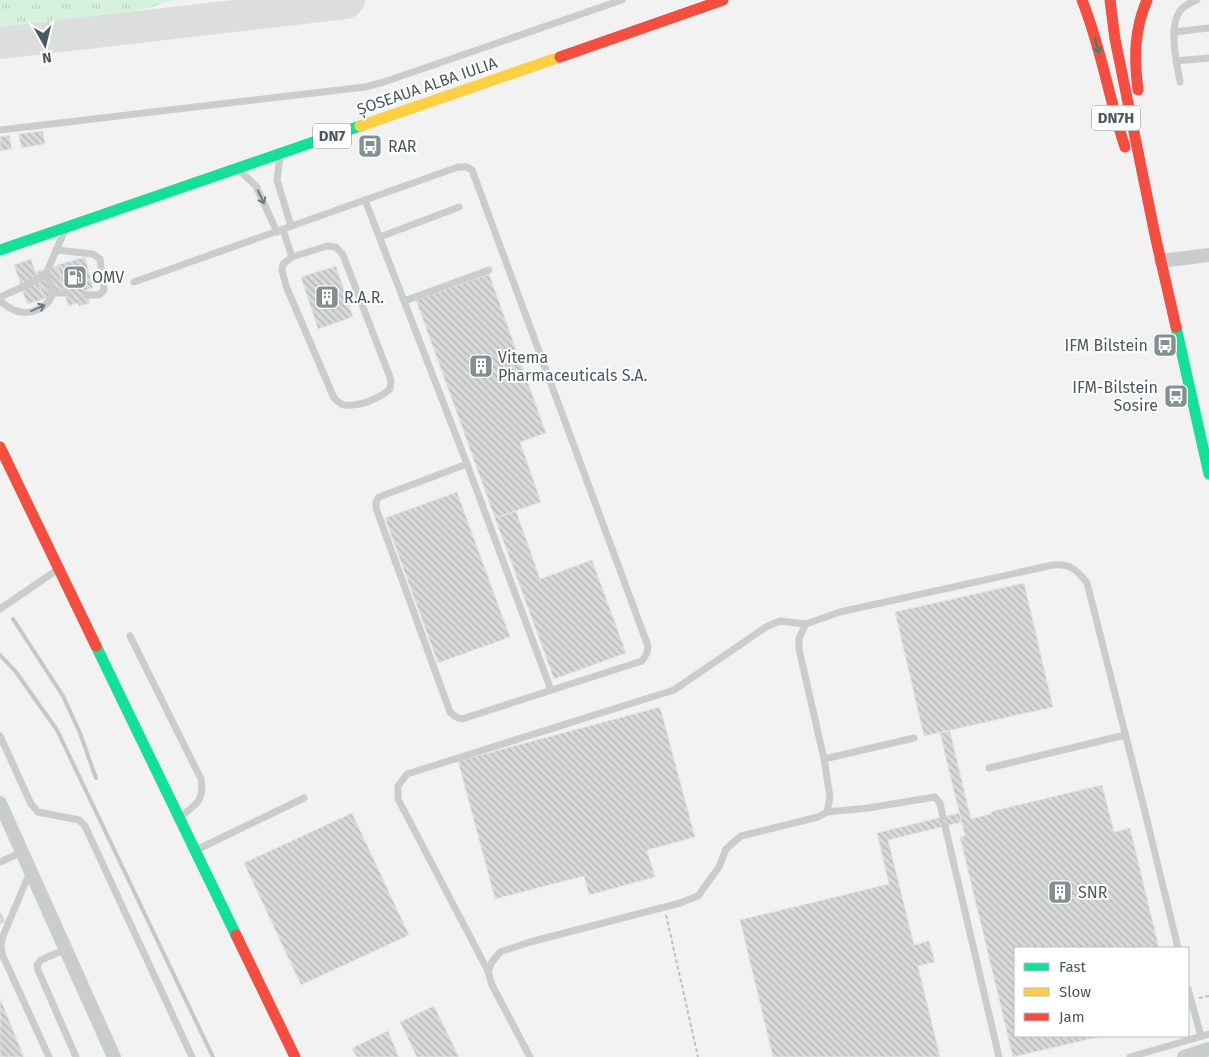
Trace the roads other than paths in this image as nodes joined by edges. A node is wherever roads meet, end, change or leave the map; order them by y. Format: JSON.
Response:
{"nodes":[{"id":1,"x":622,"y":0,"type":"edge"},
{"id":2,"x":723,"y":0,"type":"edge"},
{"id":3,"x":1082,"y":0,"type":"edge"},
{"id":4,"x":1110,"y":0,"type":"edge"},
{"id":5,"x":1147,"y":0,"type":"edge"},
{"id":6,"x":1197,"y":0,"type":"edge"},
{"id":7,"x":1209,"y":28,"type":"edge"},
{"id":8,"x":1174,"y":32,"type":"junction"},
{"id":9,"x":1209,"y":58,"type":"edge"},
{"id":10,"x":1176,"y":61,"type":"junction"},
{"id":11,"x":1180,"y":82,"type":"dead end"},
{"id":12,"x":0,"y":130,"type":"edge"},
{"id":13,"x":281,"y":154,"type":"junction"},
{"id":14,"x":238,"y":169,"type":"junction"},
{"id":15,"x":365,"y":200,"type":"junction"},
{"id":16,"x":459,"y":207,"type":"dead end"},
{"id":17,"x":291,"y":226,"type":"junction"},
{"id":18,"x":65,"y":227,"type":"junction"},
{"id":19,"x":280,"y":230,"type":"junction"},
{"id":20,"x":1155,"y":235,"type":"junction"},
{"id":21,"x":380,"y":237,"type":"junction"},
{"id":22,"x":0,"y":250,"type":"edge"},
{"id":23,"x":56,"y":250,"type":"junction"},
{"id":24,"x":1209,"y":256,"type":"edge"},
{"id":25,"x":292,"y":257,"type":"junction"},
{"id":26,"x":1162,"y":261,"type":"junction"},
{"id":27,"x":489,"y":270,"type":"dead end"},
{"id":28,"x":46,"y":274,"type":"junction"},
{"id":29,"x":134,"y":282,"type":"dead end"},
{"id":30,"x":53,"y":292,"type":"junction"},
{"id":31,"x":65,"y":293,"type":"dead end"},
{"id":32,"x":87,"y":295,"type":"dead end"},
{"id":33,"x":0,"y":296,"type":"edge"},
{"id":34,"x":0,"y":301,"type":"edge"},
{"id":35,"x":404,"y":301,"type":"junction"},
{"id":36,"x":0,"y":447,"type":"edge"},
{"id":37,"x":467,"y":464,"type":"junction"},
{"id":38,"x":1209,"y":474,"type":"edge"},
{"id":39,"x":59,"y":569,"type":"junction"},
{"id":40,"x":0,"y":609,"type":"edge"},
{"id":41,"x":806,"y":624,"type":"junction"},
{"id":42,"x":130,"y":636,"type":"dead end"},
{"id":43,"x":551,"y":690,"type":"junction"},
{"id":44,"x":1125,"y":735,"type":"junction"},
{"id":45,"x":0,"y":736,"type":"edge"},
{"id":46,"x":914,"y":738,"type":"dead end"},
{"id":47,"x":824,"y":759,"type":"junction"},
{"id":48,"x":989,"y":768,"type":"dead end"},
{"id":49,"x":304,"y":798,"type":"dead end"},
{"id":50,"x":2,"y":811,"type":"edge"},
{"id":51,"x":827,"y":812,"type":"junction"},
{"id":52,"x":943,"y":817,"type":"dead end"},
{"id":53,"x":180,"y":818,"type":"junction"},
{"id":54,"x":945,"y":826,"type":"dead end"},
{"id":55,"x":195,"y":850,"type":"junction"},
{"id":56,"x":22,"y":852,"type":"junction"},
{"id":57,"x":0,"y":862,"type":"edge"},
{"id":58,"x":30,"y":871,"type":"junction"},
{"id":59,"x":1178,"y":947,"type":"edge"},
{"id":60,"x":66,"y":948,"type":"junction"},
{"id":61,"x":488,"y":971,"type":"junction"},
{"id":62,"x":1189,"y":993,"type":"edge"},
{"id":63,"x":1209,"y":1034,"type":"edge"},
{"id":64,"x":1201,"y":1036,"type":"junction"},
{"id":65,"x":1209,"y":1049,"type":"edge"},
{"id":66,"x":49,"y":1057,"type":"edge"},
{"id":67,"x":76,"y":1057,"type":"edge"},
{"id":68,"x":114,"y":1057,"type":"edge"},
{"id":69,"x":192,"y":1057,"type":"edge"},
{"id":70,"x":295,"y":1057,"type":"edge"},
{"id":71,"x":530,"y":1057,"type":"edge"},
{"id":72,"x":999,"y":1057,"type":"edge"},
{"id":73,"x":1130,"y":1057,"type":"edge"},
{"id":74,"x":1184,"y":1057,"type":"edge"}],
"edges":[{"from":1,"to":12,"type":"lane"},
{"from":2,"to":13,"type":"main road","name":"ȘOSEAUA ALBA IULIA","number":"DN7"},
{"from":3,"to":20,"type":"main road","number":"DN7H","one_way":true},
{"from":4,"to":20,"type":"main road","number":"DN7H"},
{"from":5,"to":20,"type":"main road","number":"DN7H"},
{"from":6,"to":8,"type":"lane"},
{"from":7,"to":8,"type":"lane"},
{"from":8,"to":10,"type":"lane"},
{"from":9,"to":10,"type":"lane"},
{"from":10,"to":11,"type":"lane"},
{"from":13,"to":14,"type":"main road","name":"ȘOSEAUA ALBA IULIA","number":"DN7"},
{"from":13,"to":17,"type":"lane"},
{"from":14,"to":18,"type":"main road","name":"ȘOSEAUA ALBA IULIA","number":"DN7"},
{"from":14,"to":19,"type":"lane","one_way":true},
{"from":15,"to":17,"type":"lane"},
{"from":15,"to":21,"type":"lane"},
{"from":15,"to":43,"type":"lane"},
{"from":16,"to":21,"type":"lane"},
{"from":17,"to":19,"type":"lane"},
{"from":18,"to":22,"type":"main road","name":"ȘOSEAUA ALBA IULIA","number":"DN7"},
{"from":18,"to":23,"type":"lane"},
{"from":19,"to":25,"type":"lane"},
{"from":19,"to":29,"type":"lane"},
{"from":20,"to":26,"type":"main road","number":"DN7H"},
{"from":21,"to":35,"type":"lane"},
{"from":23,"to":28,"type":"lane"},
{"from":23,"to":32,"type":"lane"},
{"from":24,"to":26,"type":"street"},
{"from":25,"to":25,"type":"lane"},
{"from":26,"to":38,"type":"main road","number":"DN7H"},
{"from":27,"to":35,"type":"lane"},
{"from":28,"to":30,"type":"lane"},
{"from":28,"to":33,"type":"lane"},
{"from":30,"to":31,"type":"lane"},
{"from":34,"to":30,"type":"lane","one_way":true},
{"from":35,"to":37,"type":"lane"},
{"from":36,"to":39,"type":"main road"},
{"from":37,"to":43,"type":"lane"},
{"from":37,"to":43,"type":"lane"},
{"from":39,"to":40,"type":"lane"},
{"from":39,"to":53,"type":"main road"},
{"from":41,"to":44,"type":"lane"},
{"from":41,"to":47,"type":"lane"},
{"from":41,"to":61,"type":"lane"},
{"from":42,"to":53,"type":"lane"},
{"from":44,"to":48,"type":"lane"},
{"from":44,"to":59,"type":"lane"},
{"from":45,"to":69,"type":"lane"},
{"from":46,"to":47,"type":"lane"},
{"from":47,"to":51,"type":"lane"},
{"from":49,"to":55,"type":"lane"},
{"from":50,"to":56,"type":"street"},
{"from":51,"to":52,"type":"lane"},
{"from":51,"to":61,"type":"lane"},
{"from":53,"to":55,"type":"main road"},
{"from":54,"to":72,"type":"lane"},
{"from":55,"to":70,"type":"main road"},
{"from":56,"to":57,"type":"lane"},
{"from":56,"to":58,"type":"street"},
{"from":58,"to":60,"type":"street"},
{"from":58,"to":66,"type":"lane"},
{"from":60,"to":67,"type":"lane"},
{"from":60,"to":68,"type":"street"},
{"from":61,"to":71,"type":"lane"},
{"from":62,"to":64,"type":"lane"},
{"from":63,"to":64,"type":"lane"},
{"from":64,"to":73,"type":"lane"},
{"from":65,"to":74,"type":"street"}]}
